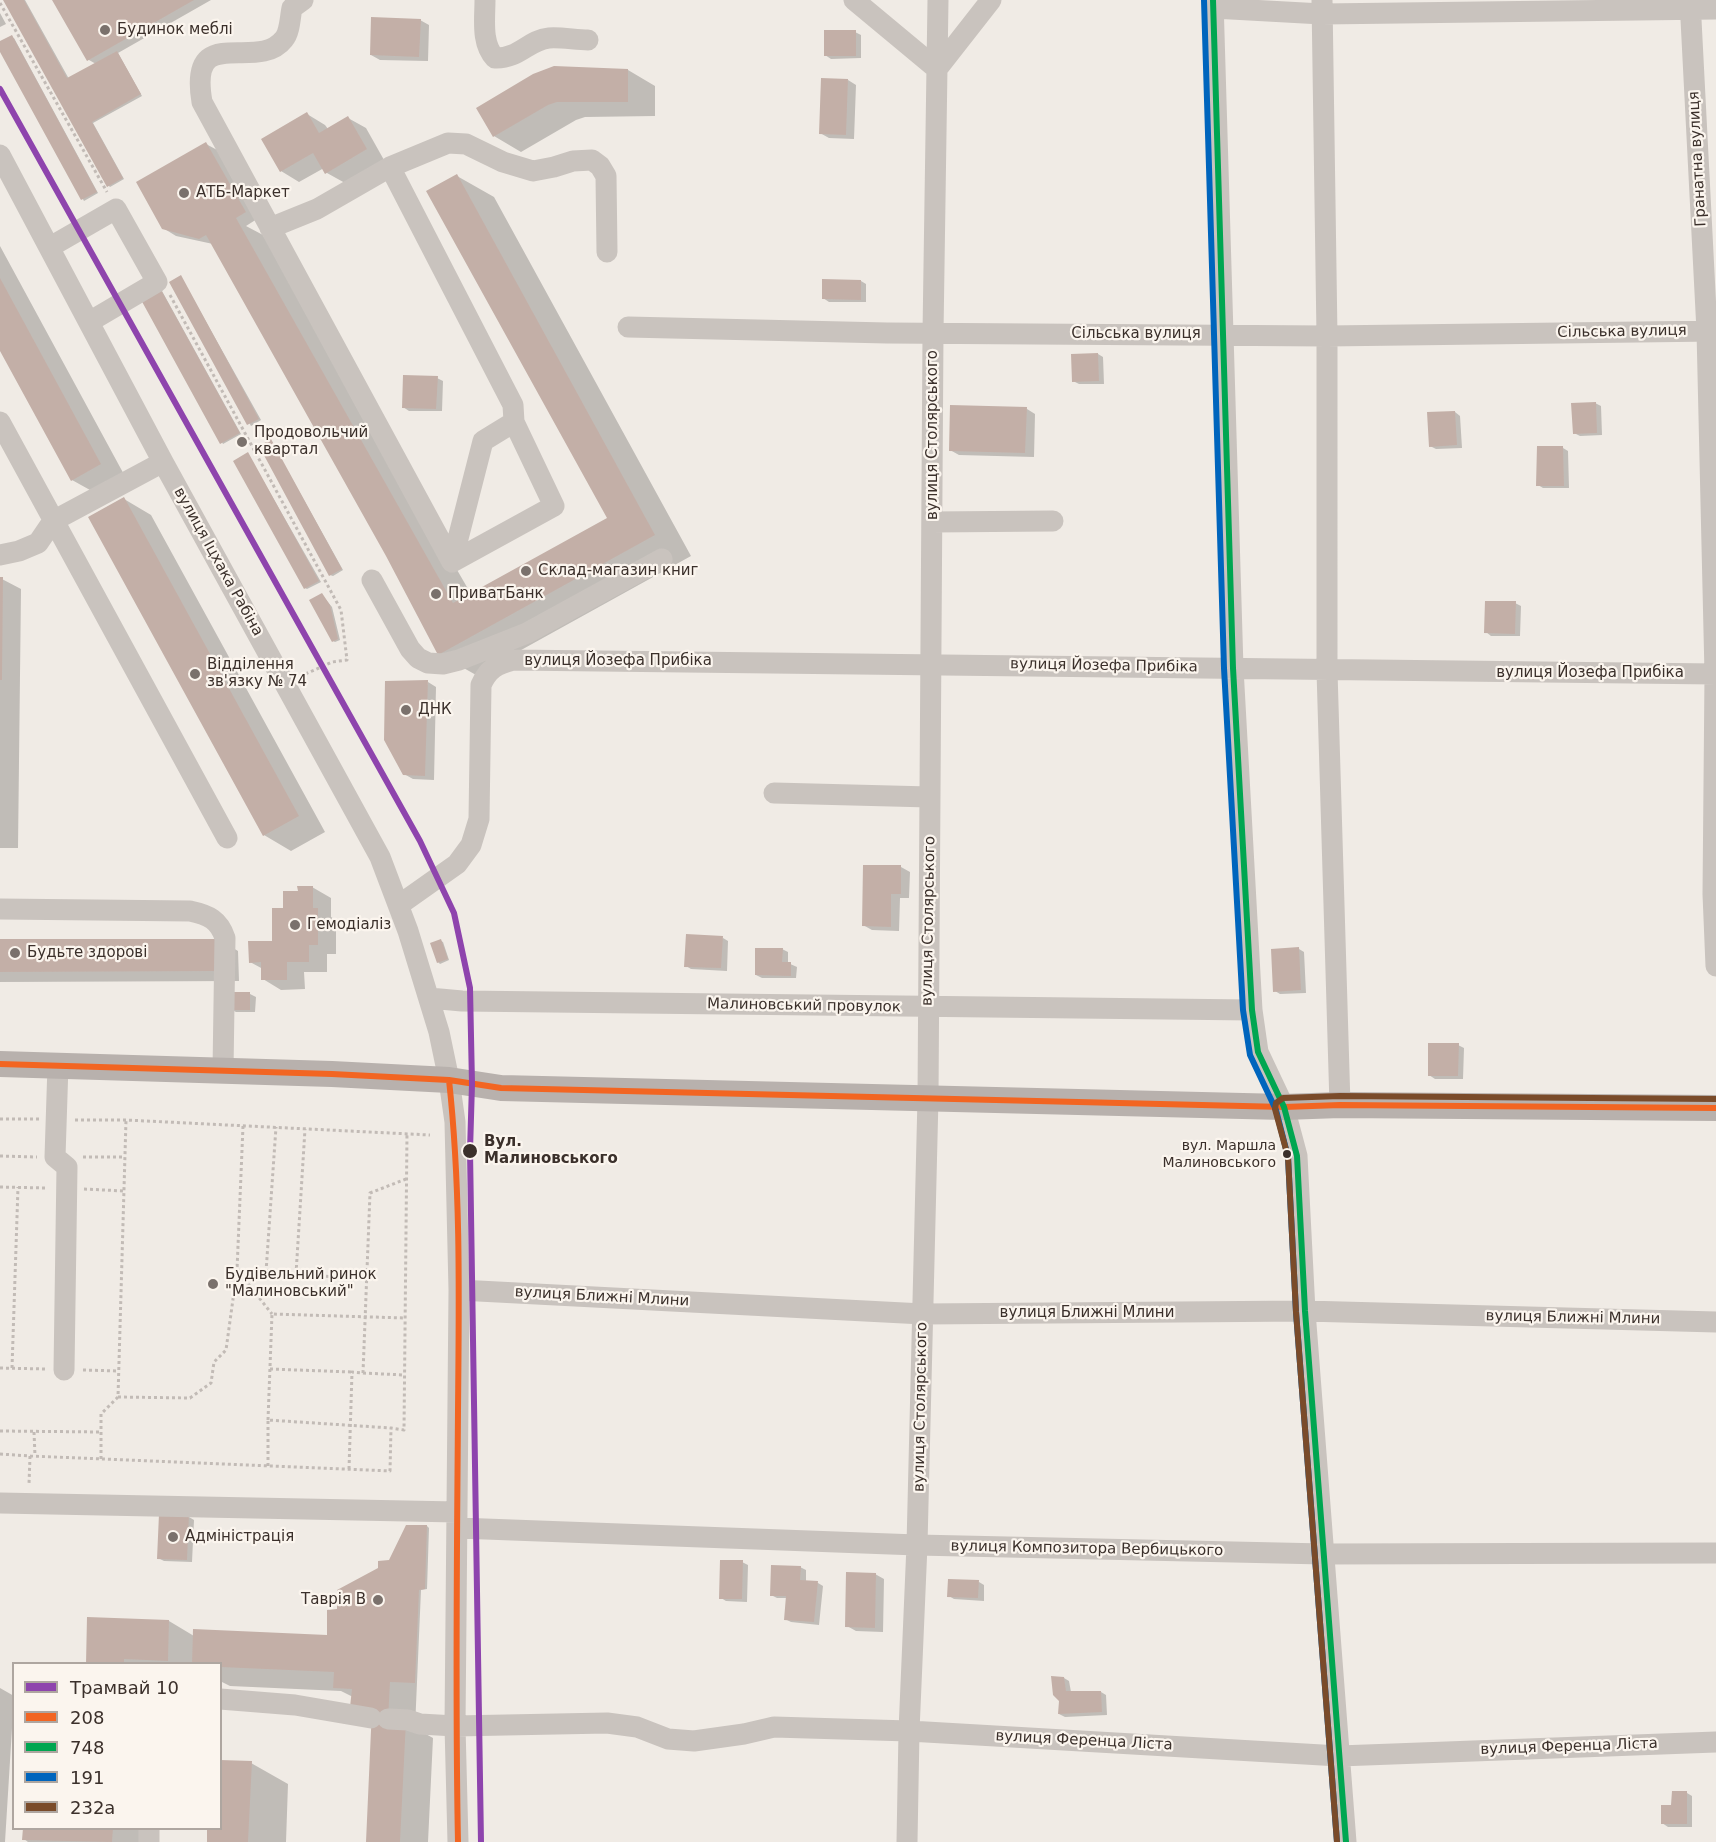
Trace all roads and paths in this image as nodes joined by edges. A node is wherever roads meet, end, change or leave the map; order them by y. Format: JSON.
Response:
{"nodes":[{"id":1,"x":485,"y":0,"type":"edge"},
{"id":2,"x":854,"y":0,"type":"edge"},
{"id":3,"x":938,"y":0,"type":"edge"},
{"id":4,"x":991,"y":0,"type":"edge"},
{"id":5,"x":0,"y":3,"type":"edge"},
{"id":6,"x":289,"y":3,"type":"edge"},
{"id":7,"x":1213,"y":4,"type":"edge"},
{"id":8,"x":1690,"y":4,"type":"edge"},
{"id":9,"x":1322,"y":7,"type":"edge"},
{"id":10,"x":1716,"y":9,"type":"edge"},
{"id":11,"x":588,"y":40,"type":"dead end"},
{"id":12,"x":937,"y":69,"type":"junction"},
{"id":13,"x":0,"y":155,"type":"edge"},
{"id":14,"x":390,"y":167,"type":"junction"},
{"id":15,"x":116,"y":209,"type":"junction"},
{"id":16,"x":270,"y":228,"type":"junction"},
{"id":17,"x":50,"y":247,"type":"junction"},
{"id":18,"x":607,"y":252,"type":"dead end"},
{"id":19,"x":157,"y":282,"type":"junction"},
{"id":20,"x":89,"y":322,"type":"junction"},
{"id":21,"x":628,"y":327,"type":"dead end"},
{"id":22,"x":1711,"y":331,"type":"edge"},
{"id":23,"x":933,"y":333,"type":"junction"},
{"id":24,"x":1223,"y":334,"type":"junction"},
{"id":25,"x":1327,"y":336,"type":"junction"},
{"id":26,"x":0,"y":422,"type":"edge"},
{"id":27,"x":514,"y":422,"type":"junction"},
{"id":28,"x":163,"y":462,"type":"junction"},
{"id":29,"x":1053,"y":520,"type":"dead end"},
{"id":30,"x":53,"y":521,"type":"junction"},
{"id":31,"x":932,"y":522,"type":"junction"},
{"id":32,"x":0,"y":555,"type":"edge"},
{"id":33,"x":662,"y":559,"type":"dead end"},
{"id":34,"x":452,"y":562,"type":"junction"},
{"id":35,"x":372,"y":580,"type":"dead end"},
{"id":36,"x":490,"y":663,"type":"junction"},
{"id":37,"x":932,"y":663,"type":"junction"},
{"id":38,"x":1233,"y":668,"type":"junction"},
{"id":39,"x":1327,"y":671,"type":"junction"},
{"id":40,"x":1715,"y":674,"type":"edge"},
{"id":41,"x":285,"y":683,"type":"junction"},
{"id":42,"x":774,"y":793,"type":"dead end"},
{"id":43,"x":930,"y":797,"type":"junction"},
{"id":44,"x":227,"y":838,"type":"dead end"},
{"id":45,"x":1714,"y":893,"type":"edge"},
{"id":46,"x":399,"y":905,"type":"junction"},
{"id":47,"x":0,"y":909,"type":"edge"},
{"id":48,"x":1716,"y":966,"type":"edge"},
{"id":49,"x":429,"y":998,"type":"junction"},
{"id":50,"x":928,"y":1007,"type":"junction"},
{"id":51,"x":1252,"y":1010,"type":"junction"},
{"id":52,"x":0,"y":1064,"type":"edge"},
{"id":53,"x":58,"y":1065,"type":"junction"},
{"id":54,"x":223,"y":1070,"type":"junction"},
{"id":55,"x":449,"y":1080,"type":"junction"},
{"id":56,"x":928,"y":1098,"type":"junction"},
{"id":57,"x":1340,"y":1105,"type":"junction"},
{"id":58,"x":1284,"y":1107,"type":"junction"},
{"id":59,"x":1716,"y":1108,"type":"edge"},
{"id":60,"x":0,"y":1119,"type":"edge"},
{"id":61,"x":56,"y":1120,"type":"junction"},
{"id":62,"x":126,"y":1120,"type":"junction"},
{"id":63,"x":243,"y":1126,"type":"junction"},
{"id":64,"x":276,"y":1127,"type":"junction"},
{"id":65,"x":305,"y":1129,"type":"junction"},
{"id":66,"x":407,"y":1133,"type":"junction"},
{"id":67,"x":430,"y":1135,"type":"dead end"},
{"id":68,"x":406,"y":1179,"type":"junction"},
{"id":69,"x":18,"y":1187,"type":"dead end"},
{"id":70,"x":237,"y":1270,"type":"junction"},
{"id":71,"x":266,"y":1272,"type":"junction"},
{"id":72,"x":296,"y":1274,"type":"junction"},
{"id":73,"x":366,"y":1279,"type":"junction"},
{"id":74,"x":459,"y":1290,"type":"junction"},
{"id":75,"x":1305,"y":1311,"type":"junction"},
{"id":76,"x":272,"y":1314,"type":"junction"},
{"id":77,"x":923,"y":1314,"type":"junction"},
{"id":78,"x":365,"y":1316,"type":"junction"},
{"id":79,"x":405,"y":1318,"type":"junction"},
{"id":80,"x":1716,"y":1322,"type":"edge"},
{"id":81,"x":12,"y":1368,"type":"dead end"},
{"id":82,"x":270,"y":1369,"type":"junction"},
{"id":83,"x":64,"y":1370,"type":"dead end"},
{"id":84,"x":352,"y":1372,"type":"junction"},
{"id":85,"x":363,"y":1373,"type":"junction"},
{"id":86,"x":404,"y":1375,"type":"junction"},
{"id":87,"x":118,"y":1397,"type":"junction"},
{"id":88,"x":268,"y":1420,"type":"junction"},
{"id":89,"x":350,"y":1426,"type":"junction"},
{"id":90,"x":392,"y":1428,"type":"junction"},
{"id":91,"x":0,"y":1431,"type":"edge"},
{"id":92,"x":34,"y":1431,"type":"junction"},
{"id":93,"x":101,"y":1432,"type":"junction"},
{"id":94,"x":0,"y":1455,"type":"edge"},
{"id":95,"x":30,"y":1456,"type":"junction"},
{"id":96,"x":35,"y":1456,"type":"junction"},
{"id":97,"x":101,"y":1459,"type":"junction"},
{"id":98,"x":268,"y":1466,"type":"junction"},
{"id":99,"x":349,"y":1469,"type":"junction"},
{"id":100,"x":0,"y":1503,"type":"edge"},
{"id":101,"x":29,"y":1504,"type":"junction"},
{"id":102,"x":458,"y":1520,"type":"junction"},
{"id":103,"x":917,"y":1545,"type":"junction"},
{"id":104,"x":1716,"y":1553,"type":"edge"},
{"id":105,"x":1324,"y":1554,"type":"junction"},
{"id":106,"x":222,"y":1699,"type":"edge"},
{"id":107,"x":455,"y":1726,"type":"junction"},
{"id":108,"x":909,"y":1731,"type":"junction"},
{"id":109,"x":1716,"y":1742,"type":"edge"},
{"id":110,"x":1339,"y":1756,"type":"junction"},
{"id":111,"x":458,"y":1842,"type":"edge"},
{"id":112,"x":908,"y":1842,"type":"edge"},
{"id":113,"x":1346,"y":1842,"type":"edge"}],
"edges":[{"from":1,"to":11,"type":"street"},
{"from":2,"to":12,"type":"street"},
{"from":3,"to":12,"type":"street","name":"вулиця Столярського"},
{"from":4,"to":12,"type":"street"},
{"from":5,"to":15,"type":"path"},
{"from":6,"to":16,"type":"street"},
{"from":7,"to":9,"type":"street"},
{"from":7,"to":24,"type":"street"},
{"from":8,"to":9,"type":"street"},
{"from":8,"to":10,"type":"street"},
{"from":8,"to":22,"type":"street","name":"Гранатна вулиця"},
{"from":9,"to":25,"type":"street"},
{"from":12,"to":23,"type":"street","name":"вулиця Столярського"},
{"from":13,"to":17,"type":"street","name":"вулиця Іцхака Рабіна"},
{"from":14,"to":16,"type":"street"},
{"from":14,"to":18,"type":"street"},
{"from":14,"to":27,"type":"street"},
{"from":15,"to":17,"type":"street"},
{"from":15,"to":19,"type":"street"},
{"from":16,"to":34,"type":"street"},
{"from":17,"to":20,"type":"street","name":"вулиця Іцхака Рабіна"},
{"from":19,"to":20,"type":"street"},
{"from":19,"to":41,"type":"path"},
{"from":20,"to":28,"type":"street","name":"вулиця Іцхака Рабіна"},
{"from":21,"to":23,"type":"street","name":"Сільська вулиця"},
{"from":22,"to":25,"type":"street","name":"Сільська вулиця"},
{"from":22,"to":40,"type":"street","name":"Гранатна вулиця"},
{"from":23,"to":24,"type":"street","name":"Сільська вулиця"},
{"from":23,"to":31,"type":"street","name":"вулиця Столярського"},
{"from":24,"to":25,"type":"street","name":"Сільська вулиця"},
{"from":24,"to":38,"type":"street"},
{"from":25,"to":39,"type":"street"},
{"from":26,"to":30,"type":"street"},
{"from":27,"to":34,"type":"street"},
{"from":27,"to":34,"type":"street"},
{"from":28,"to":30,"type":"street"},
{"from":28,"to":41,"type":"street","name":"вулиця Іцхака Рабіна"},
{"from":29,"to":31,"type":"street"},
{"from":30,"to":32,"type":"street"},
{"from":30,"to":44,"type":"street"},
{"from":31,"to":37,"type":"street","name":"вулиця Столярського"},
{"from":33,"to":36,"type":"street"},
{"from":35,"to":36,"type":"street"},
{"from":36,"to":37,"type":"street","name":"вулиця Йозефа Прибіка"},
{"from":36,"to":46,"type":"street"},
{"from":37,"to":38,"type":"street","name":"вулиця Йозефа Прибіка"},
{"from":37,"to":43,"type":"street","name":"вулиця Столярського"},
{"from":38,"to":39,"type":"street","name":"вулиця Йозефа Прибіка"},
{"from":38,"to":51,"type":"street"},
{"from":39,"to":40,"type":"street","name":"вулиця Йозефа Прибіка"},
{"from":39,"to":57,"type":"street"},
{"from":40,"to":45,"type":"street","name":"Гранатна вулиця"},
{"from":41,"to":46,"type":"street","name":"вулиця Іцхака Рабіна"},
{"from":42,"to":43,"type":"street"},
{"from":43,"to":50,"type":"street","name":"вулиця Столярського"},
{"from":45,"to":48,"type":"street","name":"Гранатна вулиця"},
{"from":46,"to":49,"type":"street","name":"вулиця Іцхака Рабіна"},
{"from":47,"to":54,"type":"street"},
{"from":49,"to":50,"type":"street","name":"Малиновський провулок"},
{"from":49,"to":55,"type":"street","name":"вулиця Іцхака Рабіна"},
{"from":50,"to":51,"type":"street","name":"Малиновський провулок"},
{"from":50,"to":56,"type":"street","name":"вулиця Столярського"},
{"from":51,"to":58,"type":"street"},
{"from":52,"to":53,"type":"main road"},
{"from":53,"to":54,"type":"main road"},
{"from":53,"to":61,"type":"street"},
{"from":54,"to":55,"type":"main road"},
{"from":55,"to":56,"type":"main road"},
{"from":55,"to":74,"type":"street","name":"вулиця Іцхака Рабіна"},
{"from":56,"to":58,"type":"main road"},
{"from":56,"to":77,"type":"street","name":"вулиця Столярського"},
{"from":57,"to":58,"type":"main road"},
{"from":57,"to":59,"type":"main road"},
{"from":58,"to":75,"type":"street"},
{"from":60,"to":61,"type":"path"},
{"from":61,"to":62,"type":"path"},
{"from":61,"to":83,"type":"street"},
{"from":62,"to":63,"type":"path"},
{"from":62,"to":87,"type":"path"},
{"from":63,"to":64,"type":"path"},
{"from":63,"to":70,"type":"path"},
{"from":64,"to":65,"type":"path"},
{"from":64,"to":71,"type":"path"},
{"from":65,"to":66,"type":"path"},
{"from":65,"to":72,"type":"path"},
{"from":66,"to":67,"type":"path"},
{"from":66,"to":68,"type":"path"},
{"from":68,"to":73,"type":"path"},
{"from":68,"to":79,"type":"path"},
{"from":69,"to":81,"type":"path"},
{"from":70,"to":71,"type":"path"},
{"from":70,"to":76,"type":"path"},
{"from":70,"to":87,"type":"path"},
{"from":71,"to":72,"type":"path"},
{"from":72,"to":73,"type":"path"},
{"from":73,"to":78,"type":"path"},
{"from":74,"to":77,"type":"street","name":"вулиця Ближні Млини"},
{"from":74,"to":102,"type":"street","name":"вулиця Іцхака Рабіна"},
{"from":75,"to":77,"type":"street","name":"вулиця Ближні Млини"},
{"from":75,"to":80,"type":"street","name":"вулиця Ближні Млини"},
{"from":75,"to":105,"type":"street"},
{"from":76,"to":78,"type":"path"},
{"from":76,"to":82,"type":"path"},
{"from":77,"to":103,"type":"street","name":"вулиця Столярського"},
{"from":78,"to":79,"type":"path"},
{"from":78,"to":85,"type":"path"},
{"from":79,"to":86,"type":"path"},
{"from":82,"to":84,"type":"path"},
{"from":82,"to":88,"type":"path"},
{"from":84,"to":85,"type":"path"},
{"from":84,"to":89,"type":"path"},
{"from":85,"to":86,"type":"path"},
{"from":86,"to":90,"type":"path"},
{"from":87,"to":93,"type":"path"},
{"from":88,"to":89,"type":"path"},
{"from":88,"to":98,"type":"path"},
{"from":89,"to":90,"type":"path"},
{"from":89,"to":99,"type":"path"},
{"from":90,"to":99,"type":"path"},
{"from":91,"to":92,"type":"path"},
{"from":92,"to":93,"type":"path"},
{"from":92,"to":96,"type":"path"},
{"from":93,"to":97,"type":"path"},
{"from":94,"to":95,"type":"path"},
{"from":95,"to":96,"type":"path"},
{"from":95,"to":101,"type":"path"},
{"from":96,"to":97,"type":"path"},
{"from":97,"to":98,"type":"path"},
{"from":98,"to":99,"type":"path"},
{"from":100,"to":101,"type":"street","name":"вулиця Композитора Вербицького"},
{"from":101,"to":102,"type":"street","name":"вулиця Композитора Вербицького"},
{"from":102,"to":103,"type":"street","name":"вулиця Композитора Вербицького"},
{"from":102,"to":107,"type":"street","name":"вулиця Іцхака Рабіна"},
{"from":103,"to":105,"type":"street","name":"вулиця Композитора Вербицького"},
{"from":103,"to":108,"type":"street","name":"вулиця Столярського"},
{"from":104,"to":105,"type":"street","name":"вулиця Композитора Вербицького"},
{"from":105,"to":110,"type":"street"},
{"from":106,"to":107,"type":"street","name":"вулиця Ференца Ліста"},
{"from":107,"to":108,"type":"street","name":"вулиця Ференца Ліста"},
{"from":107,"to":111,"type":"street","name":"вулиця Іцхака Рабіна"},
{"from":108,"to":110,"type":"street","name":"вулиця Ференца Ліста"},
{"from":108,"to":112,"type":"street","name":"вулиця Столярського"},
{"from":109,"to":110,"type":"street","name":"вулиця Ференца Ліста"},
{"from":110,"to":113,"type":"street"}]}
